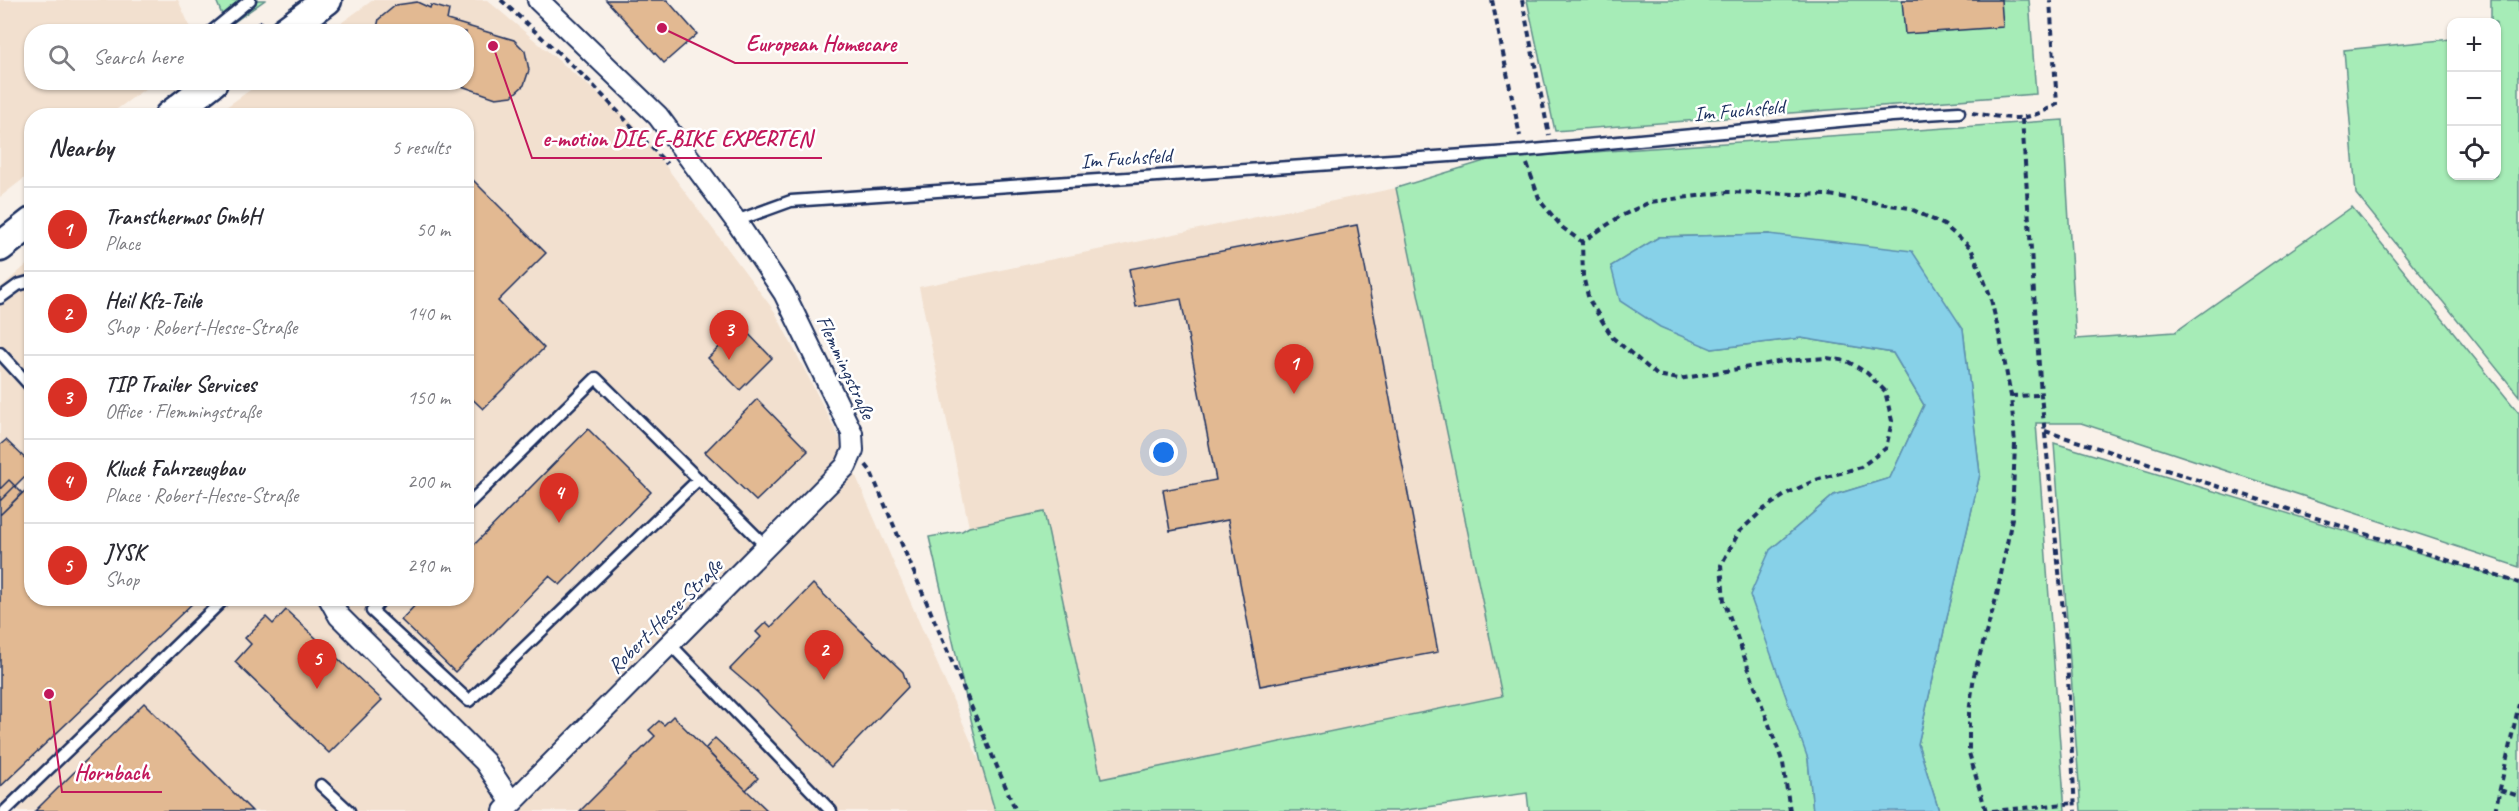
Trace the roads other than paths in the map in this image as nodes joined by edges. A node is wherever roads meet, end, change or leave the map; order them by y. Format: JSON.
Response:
{"nodes":[{"id":1,"x":250,"y":0,"type":"edge"},
{"id":2,"x":327,"y":0,"type":"edge"},
{"id":3,"x":538,"y":0,"type":"edge"},
{"id":4,"x":221,"y":24,"type":"edge"},
{"id":5,"x":295,"y":24,"type":"edge"},
{"id":6,"x":203,"y":90,"type":"edge"},
{"id":7,"x":179,"y":108,"type":"edge"},
{"id":8,"x":1959,"y":112,"type":"road end"},
{"id":9,"x":736,"y":221,"type":"junction"},
{"id":10,"x":24,"y":228,"type":"edge"},
{"id":11,"x":0,"y":247,"type":"edge"},
{"id":12,"x":24,"y":283,"type":"edge"},
{"id":13,"x":0,"y":298,"type":"edge"},
{"id":14,"x":0,"y":353,"type":"edge"},
{"id":15,"x":24,"y":379,"type":"edge"},
{"id":16,"x":853,"y":450,"type":"joint"},
{"id":17,"x":699,"y":479,"type":"junction"},
{"id":18,"x":474,"y":498,"type":"edge"},
{"id":19,"x":767,"y":547,"type":"junction"},
{"id":20,"x":217,"y":606,"type":"edge"},
{"id":21,"x":333,"y":606,"type":"edge"},
{"id":22,"x":376,"y":606,"type":"edge"},
{"id":23,"x":670,"y":644,"type":"junction"},
{"id":24,"x":321,"y":785,"type":"dead end"},
{"id":25,"x":508,"y":807,"type":"edge"},
{"id":26,"x":5,"y":811,"type":"edge"},
{"id":27,"x":349,"y":811,"type":"edge"},
{"id":28,"x":831,"y":811,"type":"edge"}],
"edges":[{"from":1,"to":4,"type":"lane"},
{"from":2,"to":5,"type":"street"},
{"from":3,"to":9,"type":"street","name":"Flemmingstraße"},
{"from":6,"to":7,"type":"street"},
{"from":8,"to":9,"type":"lane","name":"Im Fuchsfeld"},
{"from":9,"to":16,"type":"street","name":"Flemmingstraße"},
{"from":10,"to":11,"type":"street"},
{"from":12,"to":13,"type":"lane"},
{"from":14,"to":15,"type":"lane"},
{"from":16,"to":19,"type":"street","name":"Robert-Hesse-Straße"},
{"from":17,"to":18,"type":"lane"},
{"from":17,"to":19,"type":"lane"},
{"from":17,"to":22,"type":"lane"},
{"from":19,"to":23,"type":"street","name":"Robert-Hesse-Straße"},
{"from":20,"to":26,"type":"lane"},
{"from":21,"to":25,"type":"street"},
{"from":23,"to":25,"type":"street","name":"Robert-Hesse-Straße"},
{"from":23,"to":28,"type":"lane"},
{"from":24,"to":27,"type":"lane"}]}
